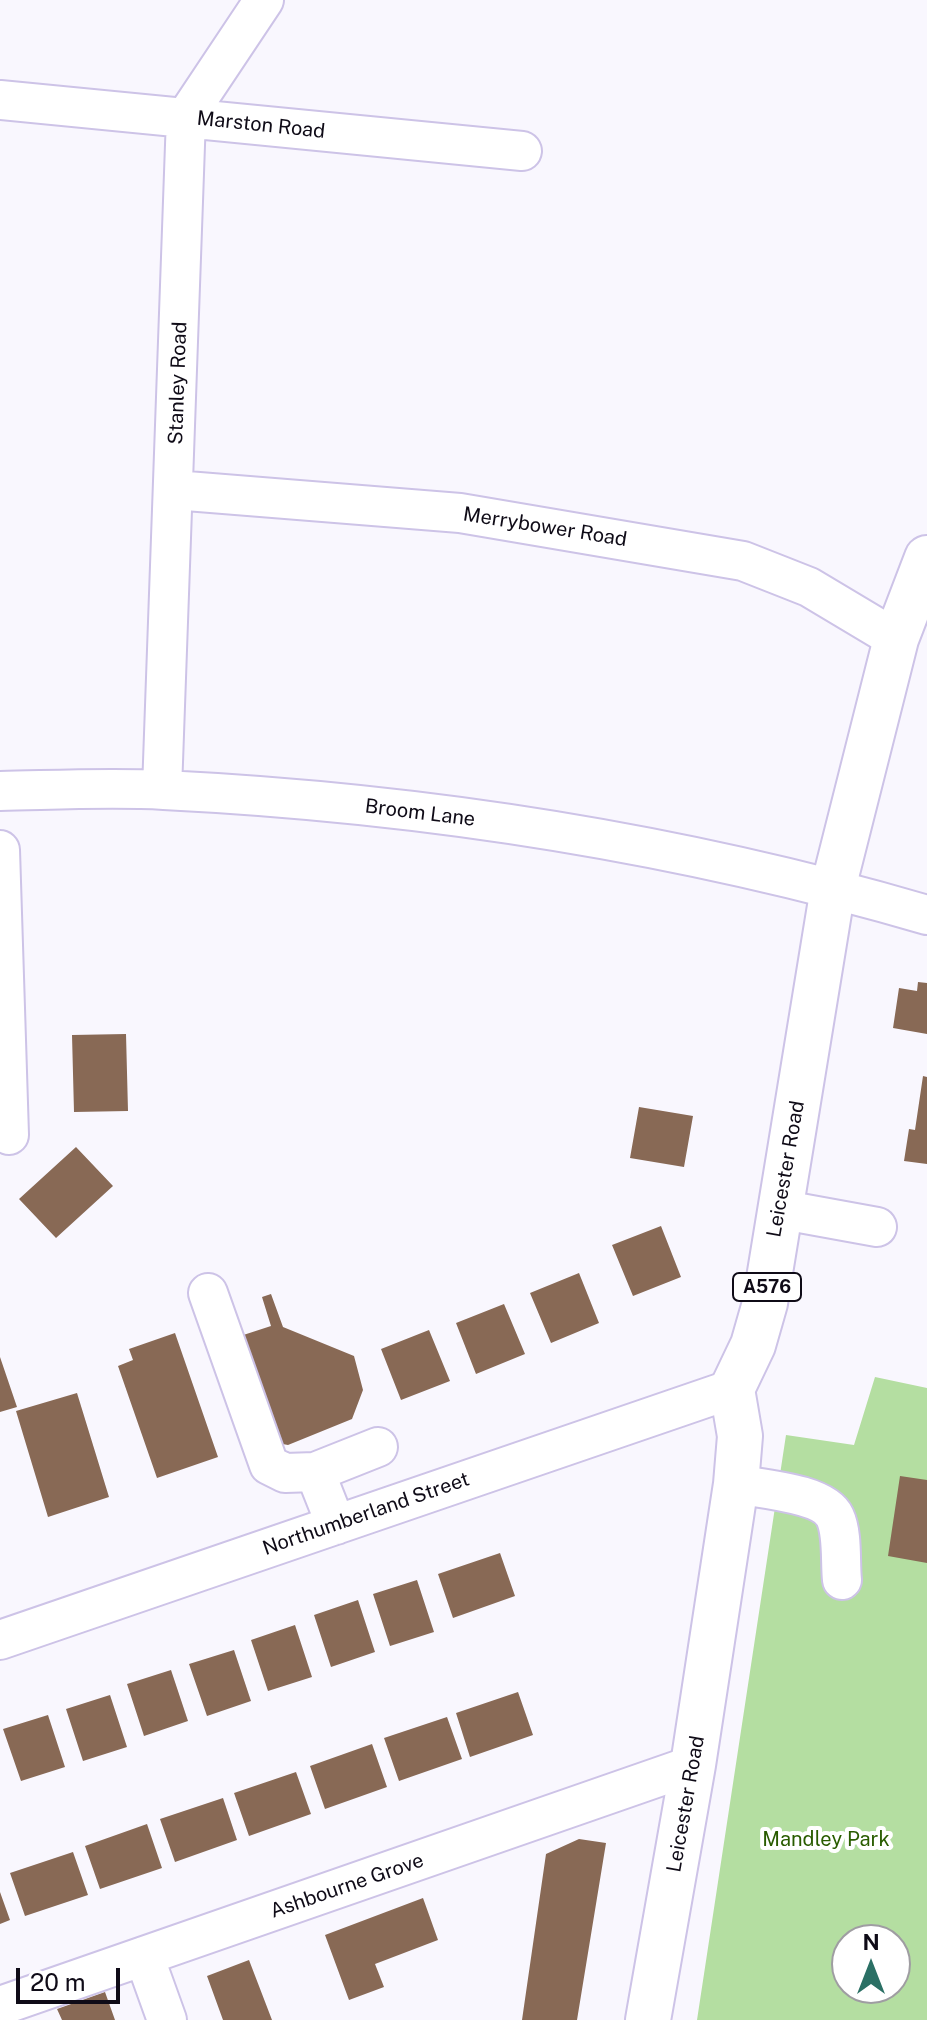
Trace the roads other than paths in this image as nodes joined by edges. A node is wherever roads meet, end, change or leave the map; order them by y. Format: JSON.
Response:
{"nodes":[{"id":1,"x":264,"y":0,"type":"edge"},
{"id":2,"x":0,"y":100,"type":"edge"},
{"id":3,"x":186,"y":117,"type":"junction"},
{"id":4,"x":522,"y":151,"type":"dead end"},
{"id":5,"x":174,"y":490,"type":"junction"},
{"id":6,"x":927,"y":558,"type":"edge"},
{"id":7,"x":896,"y":639,"type":"junction"},
{"id":8,"x":162,"y":790,"type":"junction"},
{"id":9,"x":0,"y":791,"type":"edge"},
{"id":10,"x":0,"y":850,"type":"edge"},
{"id":11,"x":833,"y":888,"type":"junction"},
{"id":12,"x":927,"y":915,"type":"edge"},
{"id":13,"x":9,"y":1135,"type":"dead end"},
{"id":14,"x":778,"y":1209,"type":"junction"},
{"id":15,"x":877,"y":1227,"type":"dead end"},
{"id":16,"x":208,"y":1293,"type":"dead end"},
{"id":17,"x":732,"y":1389,"type":"junction"},
{"id":18,"x":378,"y":1447,"type":"dead end"},
{"id":19,"x":315,"y":1472,"type":"junction"},
{"id":20,"x":736,"y":1484,"type":"junction"},
{"id":21,"x":336,"y":1525,"type":"junction"},
{"id":22,"x":842,"y":1580,"type":"dead end"},
{"id":23,"x":0,"y":1640,"type":"edge"},
{"id":24,"x":693,"y":1765,"type":"junction"},
{"id":25,"x":144,"y":1956,"type":"junction"},
{"id":26,"x":0,"y":2006,"type":"edge"},
{"id":27,"x":167,"y":2020,"type":"edge"},
{"id":28,"x":648,"y":2020,"type":"edge"}],
"edges":[{"from":1,"to":3,"type":"street"},
{"from":2,"to":3,"type":"street","name":"Marston Road"},
{"from":3,"to":4,"type":"street","name":"Marston Road"},
{"from":3,"to":5,"type":"street","name":"Stanley Road"},
{"from":5,"to":7,"type":"street","name":"Merrybower Road"},
{"from":5,"to":8,"type":"street","name":"Stanley Road"},
{"from":6,"to":7,"type":"main road","name":"Leicester Road","number":"A576"},
{"from":7,"to":11,"type":"main road","name":"Leicester Road","number":"A576"},
{"from":8,"to":9,"type":"street","name":"Broom Lane"},
{"from":8,"to":11,"type":"street","name":"Broom Lane"},
{"from":10,"to":13,"type":"street"},
{"from":11,"to":12,"type":"street","name":"Broom Lane"},
{"from":11,"to":14,"type":"main road","name":"Leicester Road","number":"A576"},
{"from":14,"to":15,"type":"street"},
{"from":14,"to":17,"type":"main road","name":"Leicester Road","number":"A576"},
{"from":16,"to":19,"type":"street"},
{"from":17,"to":20,"type":"main road","name":"Leicester Road"},
{"from":17,"to":21,"type":"street","name":"Northumberland Street"},
{"from":18,"to":19,"type":"street"},
{"from":19,"to":21,"type":"street"},
{"from":20,"to":22,"type":"street"},
{"from":20,"to":24,"type":"main road","name":"Leicester Road"},
{"from":21,"to":23,"type":"street","name":"Northumberland Street"},
{"from":24,"to":25,"type":"street","name":"Ashbourne Grove"},
{"from":24,"to":28,"type":"main road","name":"Leicester Road"},
{"from":25,"to":26,"type":"street","name":"Ashbourne Grove"},
{"from":25,"to":27,"type":"street"}]}
